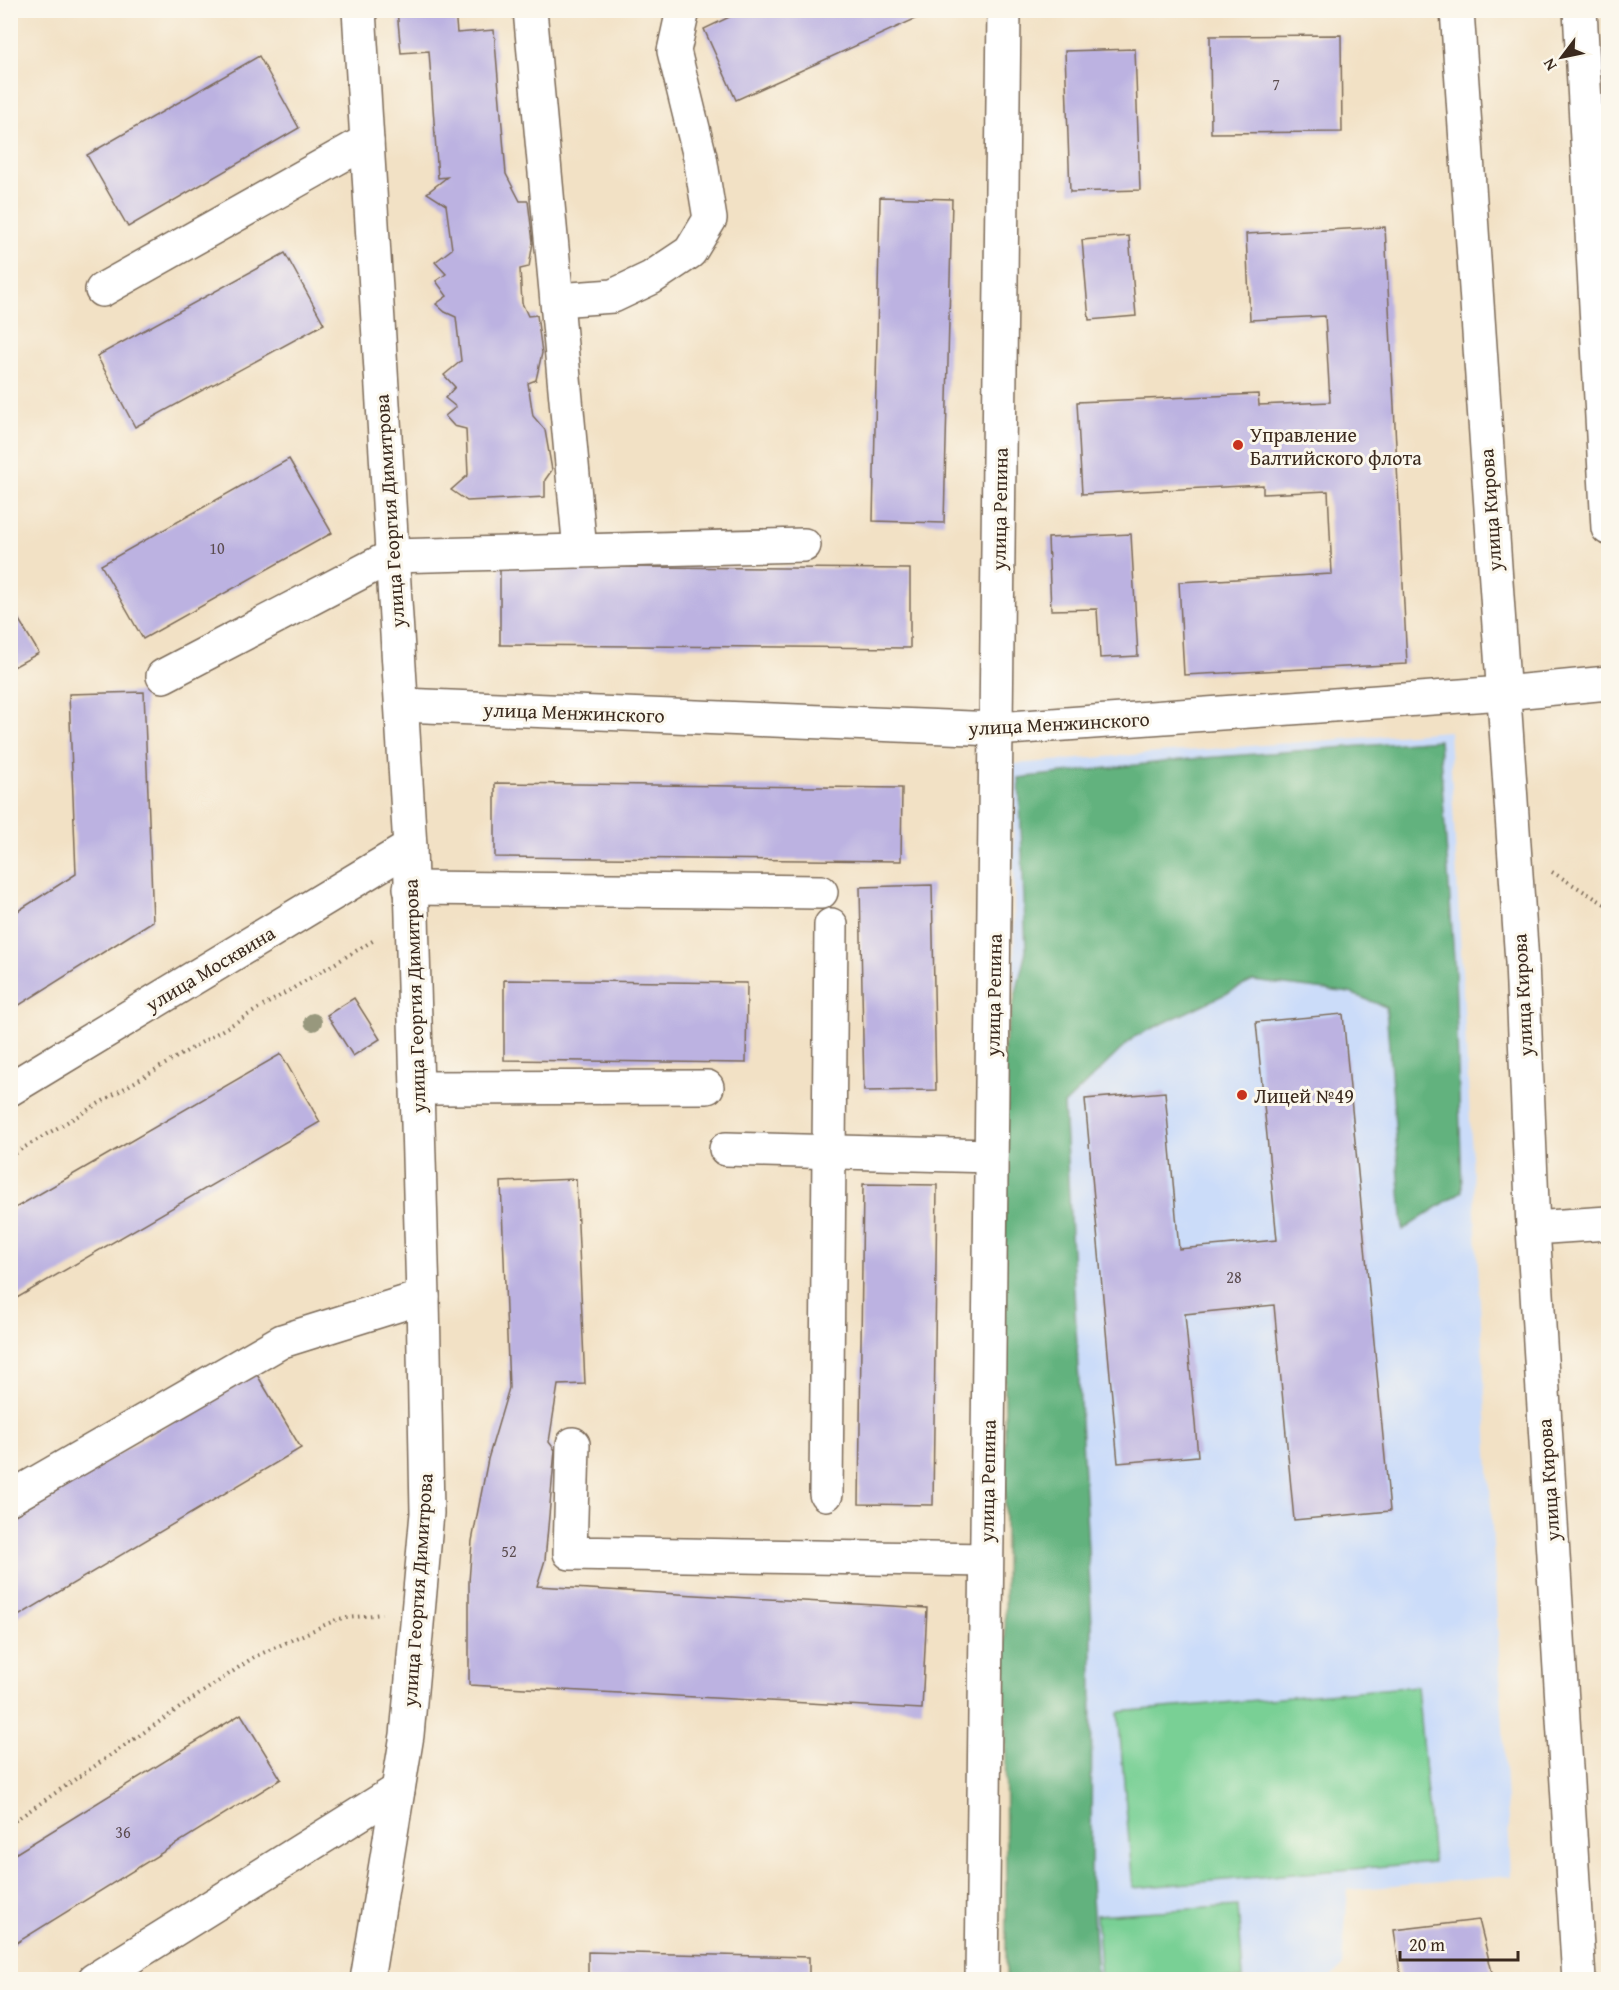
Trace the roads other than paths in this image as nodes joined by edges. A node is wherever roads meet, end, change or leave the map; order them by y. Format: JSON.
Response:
{"nodes":[{"id":1,"x":359,"y":10,"type":"edge"},
{"id":2,"x":530,"y":10,"type":"edge"},
{"id":3,"x":683,"y":10,"type":"edge"},
{"id":4,"x":1004,"y":10,"type":"edge"},
{"id":5,"x":1456,"y":10,"type":"edge"},
{"id":6,"x":1580,"y":10,"type":"edge"},
{"id":7,"x":367,"y":141,"type":"junction"},
{"id":8,"x":102,"y":290,"type":"dead end"},
{"id":9,"x":557,"y":300,"type":"junction"},
{"id":10,"x":1608,"y":528,"type":"edge"},
{"id":11,"x":804,"y":545,"type":"dead end"},
{"id":12,"x":580,"y":551,"type":"junction"},
{"id":13,"x":392,"y":556,"type":"junction"},
{"id":14,"x":163,"y":676,"type":"dead end"},
{"id":15,"x":1608,"y":683,"type":"edge"},
{"id":16,"x":1503,"y":693,"type":"junction"},
{"id":17,"x":402,"y":705,"type":"junction"},
{"id":18,"x":996,"y":729,"type":"junction"},
{"id":19,"x":410,"y":848,"type":"junction"},
{"id":20,"x":821,"y":892,"type":"dead end"},
{"id":21,"x":411,"y":903,"type":"junction"},
{"id":22,"x":831,"y":925,"type":"dead end"},
{"id":23,"x":707,"y":1087,"type":"dead end"},
{"id":24,"x":418,"y":1088,"type":"junction"},
{"id":25,"x":10,"y":1089,"type":"edge"},
{"id":26,"x":726,"y":1149,"type":"dead end"},
{"id":27,"x":829,"y":1152,"type":"junction"},
{"id":28,"x":991,"y":1156,"type":"junction"},
{"id":29,"x":1608,"y":1223,"type":"edge"},
{"id":30,"x":1533,"y":1228,"type":"junction"},
{"id":31,"x":423,"y":1297,"type":"junction"},
{"id":32,"x":573,"y":1444,"type":"dead end"},
{"id":33,"x":826,"y":1494,"type":"dead end"},
{"id":34,"x":10,"y":1498,"type":"edge"},
{"id":35,"x":986,"y":1560,"type":"junction"},
{"id":36,"x":398,"y":1790,"type":"junction"},
{"id":37,"x":94,"y":1980,"type":"edge"},
{"id":38,"x":368,"y":1980,"type":"edge"},
{"id":39,"x":982,"y":1980,"type":"edge"},
{"id":40,"x":1579,"y":1980,"type":"edge"}],
"edges":[{"from":1,"to":7,"type":"street","name":"улица Георгия Димитрова"},
{"from":2,"to":9,"type":"street"},
{"from":3,"to":9,"type":"street"},
{"from":4,"to":18,"type":"street","name":"улица Репина"},
{"from":5,"to":16,"type":"street","name":"улица Кирова"},
{"from":6,"to":10,"type":"street"},
{"from":7,"to":8,"type":"street"},
{"from":7,"to":13,"type":"street","name":"улица Георгия Димитрова"},
{"from":9,"to":12,"type":"street"},
{"from":11,"to":12,"type":"street"},
{"from":12,"to":13,"type":"street"},
{"from":13,"to":14,"type":"street"},
{"from":13,"to":17,"type":"street","name":"улица Георгия Димитрова"},
{"from":15,"to":16,"type":"street","name":"улица Менжинского"},
{"from":16,"to":18,"type":"street","name":"улица Менжинского"},
{"from":16,"to":30,"type":"street","name":"улица Кирова"},
{"from":17,"to":18,"type":"street","name":"улица Менжинского"},
{"from":17,"to":19,"type":"street","name":"улица Георгия Димитрова"},
{"from":18,"to":28,"type":"street","name":"улица Репина"},
{"from":19,"to":21,"type":"street","name":"улица Георгия Димитрова"},
{"from":19,"to":25,"type":"street","name":"улица Москвина"},
{"from":20,"to":21,"type":"street"},
{"from":21,"to":24,"type":"street","name":"улица Георгия Димитрова"},
{"from":22,"to":27,"type":"street"},
{"from":23,"to":24,"type":"street"},
{"from":24,"to":31,"type":"street","name":"улица Георгия Димитрова"},
{"from":26,"to":27,"type":"street"},
{"from":27,"to":28,"type":"street"},
{"from":27,"to":33,"type":"street"},
{"from":28,"to":35,"type":"street","name":"улица Репина"},
{"from":29,"to":30,"type":"street"},
{"from":30,"to":40,"type":"street","name":"улица Кирова"},
{"from":31,"to":34,"type":"street"},
{"from":31,"to":36,"type":"street","name":"улица Георгия Димитрова"},
{"from":32,"to":35,"type":"street"},
{"from":35,"to":39,"type":"street","name":"улица Репина"},
{"from":36,"to":37,"type":"street"},
{"from":36,"to":38,"type":"street","name":"улица Георгия Димитрова"}]}
